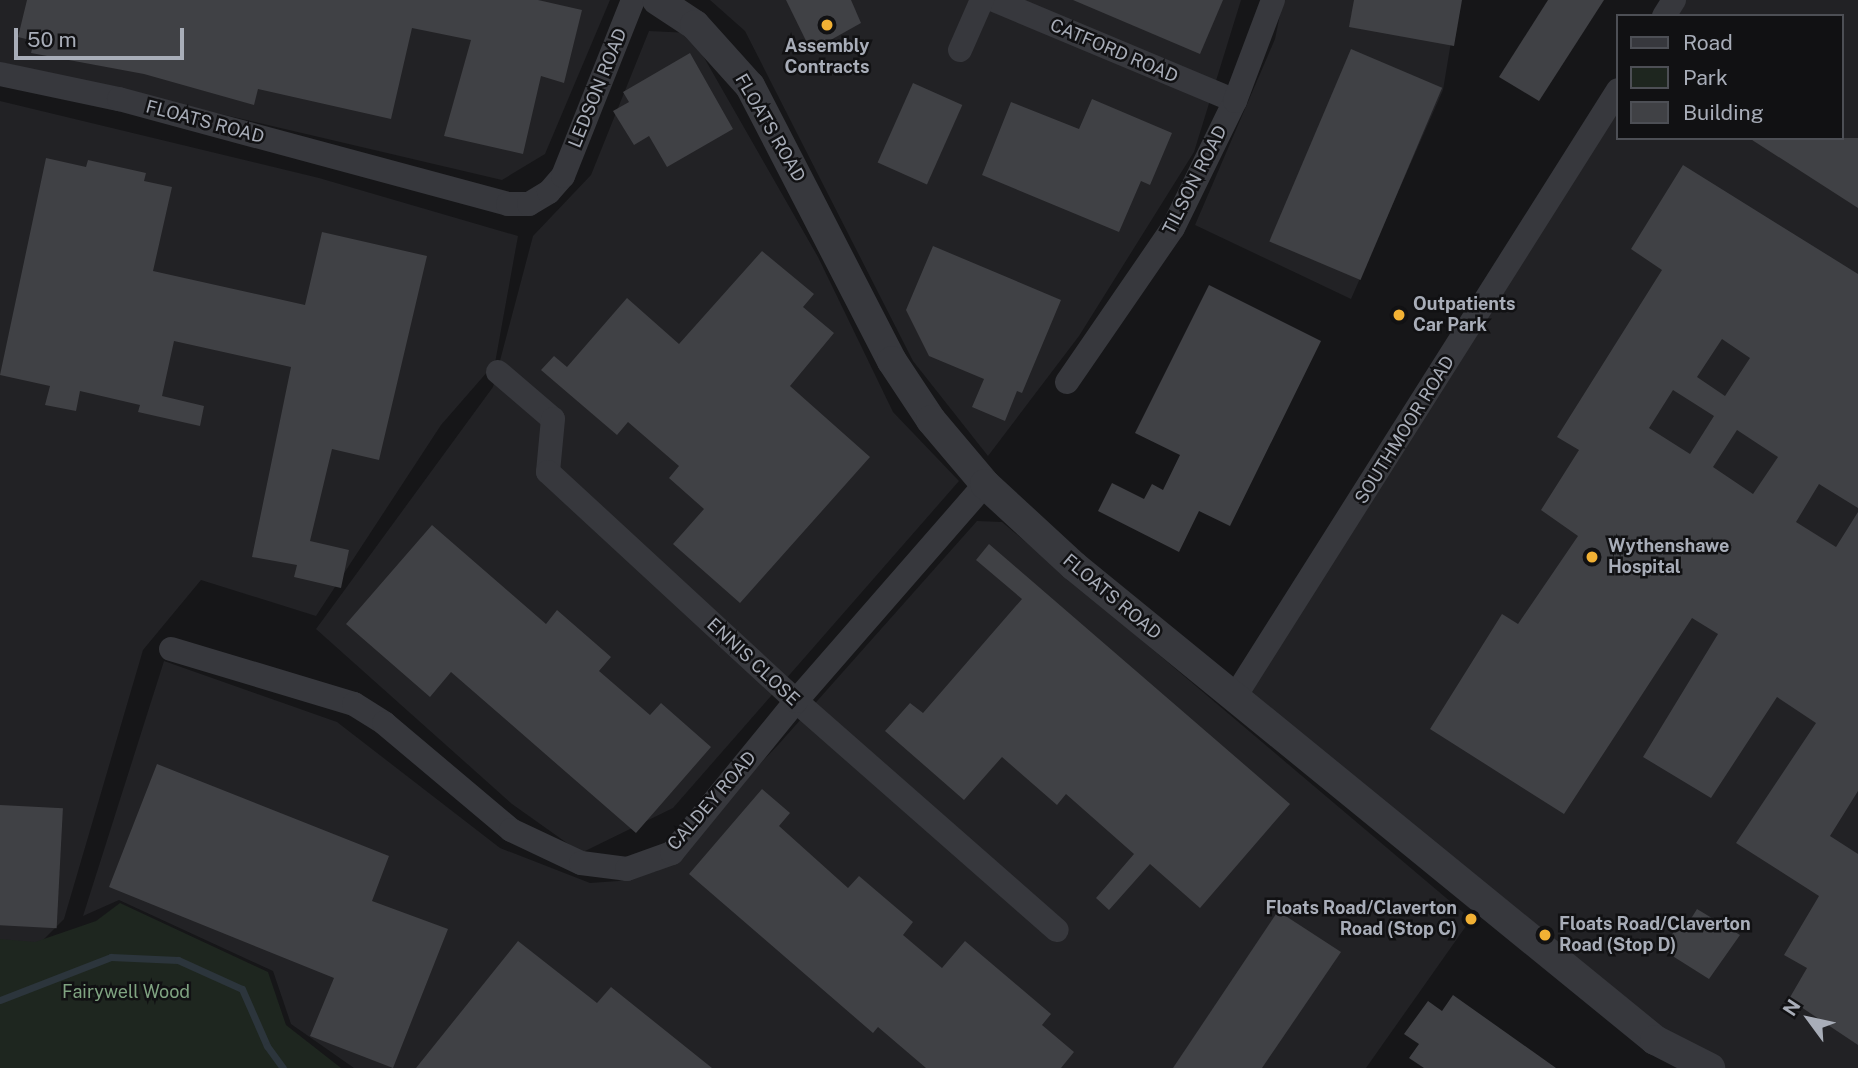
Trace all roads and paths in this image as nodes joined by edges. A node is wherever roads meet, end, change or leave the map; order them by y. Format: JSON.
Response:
{"nodes":[{"id":1,"x":633,"y":0,"type":"edge"},
{"id":2,"x":657,"y":0,"type":"edge"},
{"id":3,"x":982,"y":0,"type":"edge"},
{"id":4,"x":994,"y":0,"type":"edge"},
{"id":5,"x":1273,"y":0,"type":"edge"},
{"id":6,"x":960,"y":50,"type":"dead end"},
{"id":7,"x":0,"y":74,"type":"edge"},
{"id":8,"x":1616,"y":93,"type":"edge"},
{"id":9,"x":1235,"y":101,"type":"junction"},
{"id":10,"x":563,"y":176,"type":"joint"},
{"id":11,"x":498,"y":372,"type":"dead end"},
{"id":12,"x":1067,"y":382,"type":"dead end"},
{"id":13,"x":985,"y":484,"type":"junction"},
{"id":14,"x":171,"y":649,"type":"dead end"},
{"id":15,"x":1234,"y":698,"type":"junction"},
{"id":16,"x":796,"y":701,"type":"junction"},
{"id":17,"x":1057,"y":930,"type":"dead end"},
{"id":18,"x":1693,"y":1064,"type":"edge"}],
"edges":[{"from":1,"to":10,"type":"street","name":"LEDSON ROAD"},
{"from":2,"to":13,"type":"street","name":"FLOATS ROAD"},
{"from":3,"to":6,"type":"street"},
{"from":4,"to":9,"type":"street","name":"CATFORD ROAD"},
{"from":5,"to":9,"type":"street","name":"TILSON ROAD"},
{"from":7,"to":10,"type":"street","name":"FLOATS ROAD"},
{"from":8,"to":15,"type":"street","name":"SOUTHMOOR ROAD"},
{"from":9,"to":12,"type":"street","name":"TILSON ROAD"},
{"from":11,"to":16,"type":"street","name":"ENNIS CLOSE"},
{"from":13,"to":15,"type":"street","name":"FLOATS ROAD"},
{"from":13,"to":16,"type":"street","name":"CALDEY ROAD"},
{"from":14,"to":16,"type":"street","name":"CALDEY ROAD"},
{"from":15,"to":18,"type":"street","name":"FLOATS ROAD"},
{"from":16,"to":17,"type":"street","name":"ENNIS CLOSE"}]}
